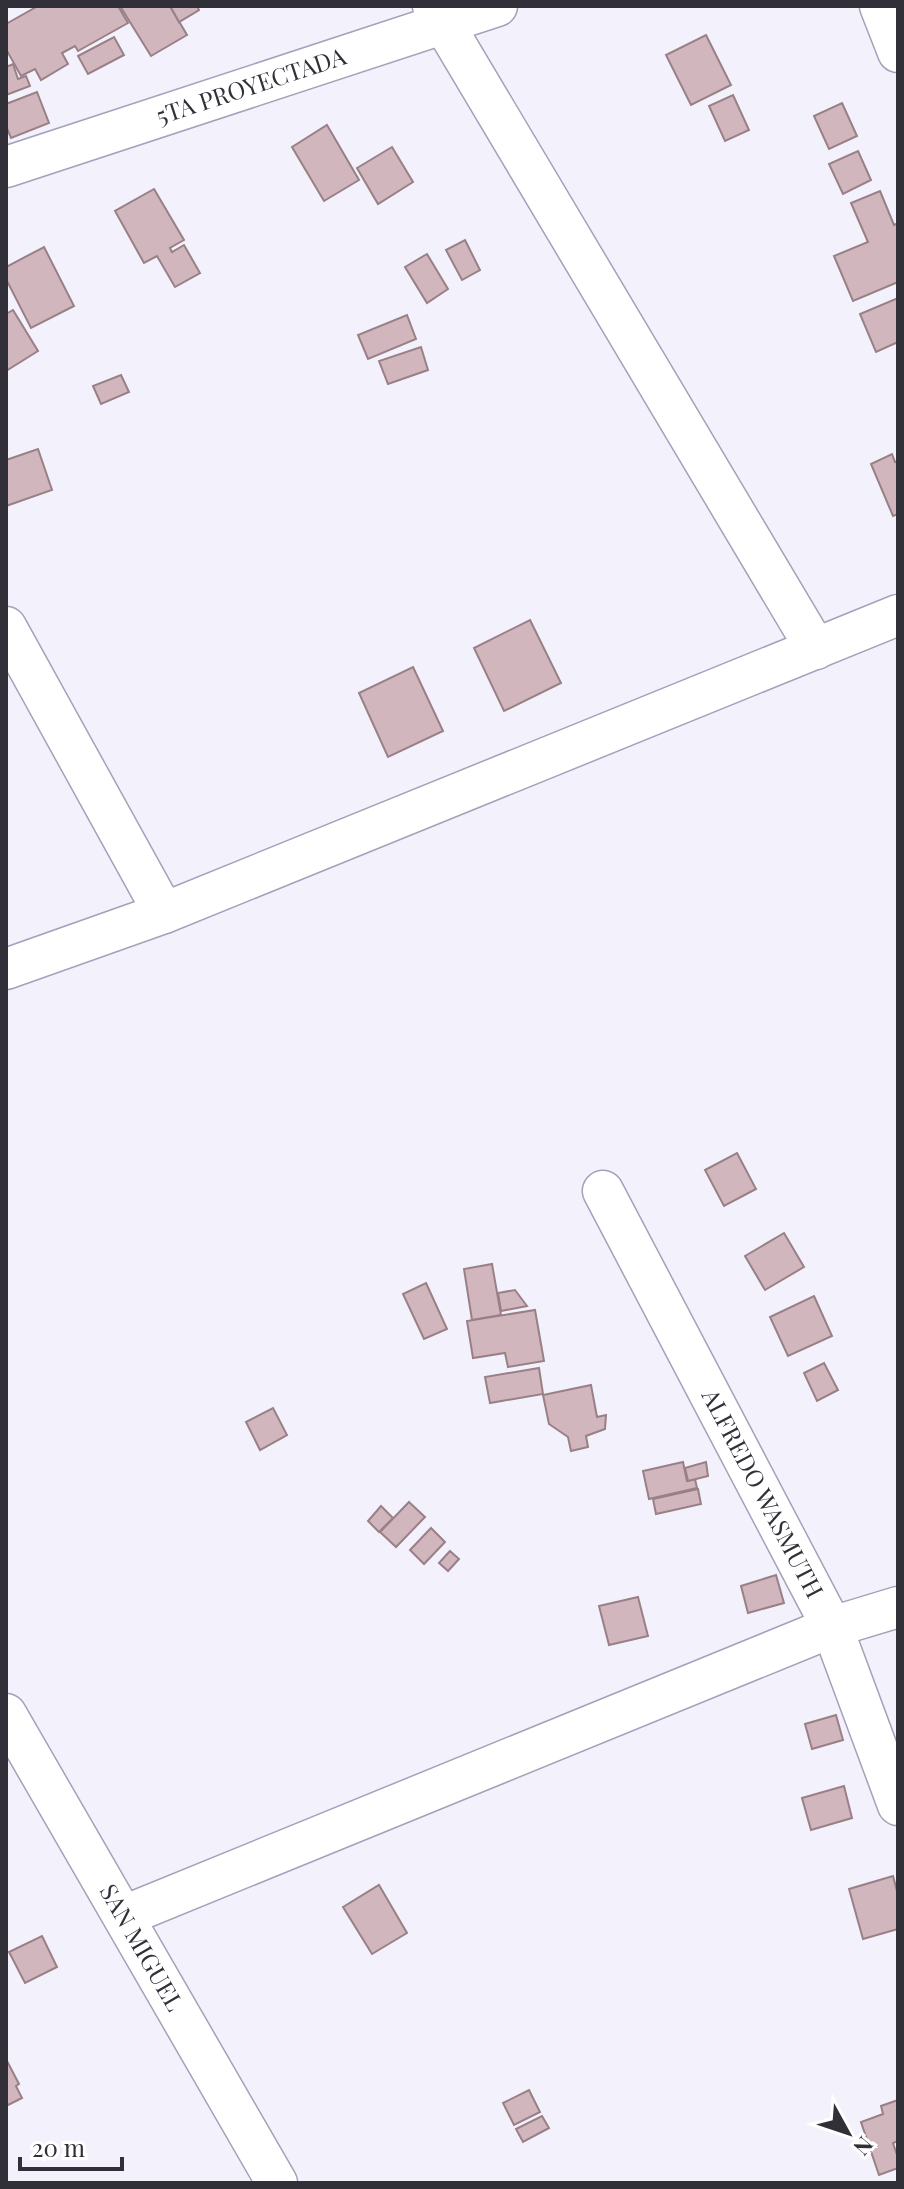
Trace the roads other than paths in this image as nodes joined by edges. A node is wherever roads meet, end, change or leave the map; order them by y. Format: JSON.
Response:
{"nodes":[{"id":1,"x":497,"y":6,"type":"edge"},
{"id":2,"x":880,"y":6,"type":"edge"},
{"id":3,"x":438,"y":14,"type":"edge"},
{"id":4,"x":898,"y":52,"type":"edge"},
{"id":5,"x":6,"y":167,"type":"edge"},
{"id":6,"x":898,"y":615,"type":"edge"},
{"id":7,"x":6,"y":627,"type":"edge"},
{"id":8,"x":816,"y":649,"type":"junction"},
{"id":9,"x":164,"y":913,"type":"junction"},
{"id":10,"x":6,"y":969,"type":"edge"},
{"id":11,"x":603,"y":1191,"type":"dead end"},
{"id":12,"x":898,"y":1607,"type":"edge"},
{"id":13,"x":832,"y":1627,"type":"junction"},
{"id":14,"x":6,"y":1714,"type":"edge"},
{"id":15,"x":898,"y":1805,"type":"edge"},
{"id":16,"x":124,"y":1916,"type":"junction"},
{"id":17,"x":277,"y":2183,"type":"edge"}],
"edges":[{"from":1,"to":3,"type":"street","name":"5TA PROYECTADA"},
{"from":2,"to":4,"type":"street"},
{"from":3,"to":5,"type":"street","name":"5TA PROYECTADA"},
{"from":3,"to":8,"type":"street"},
{"from":6,"to":8,"type":"street"},
{"from":7,"to":9,"type":"street"},
{"from":8,"to":9,"type":"street"},
{"from":9,"to":10,"type":"street"},
{"from":11,"to":13,"type":"street","name":"ALFREDO WASMUTH"},
{"from":12,"to":13,"type":"street"},
{"from":13,"to":15,"type":"street","name":"ALFREDO WASMUTH"},
{"from":13,"to":16,"type":"street"},
{"from":14,"to":16,"type":"street","name":"SAN MIGUEL"},
{"from":16,"to":17,"type":"street","name":"SAN MIGUEL"}]}
